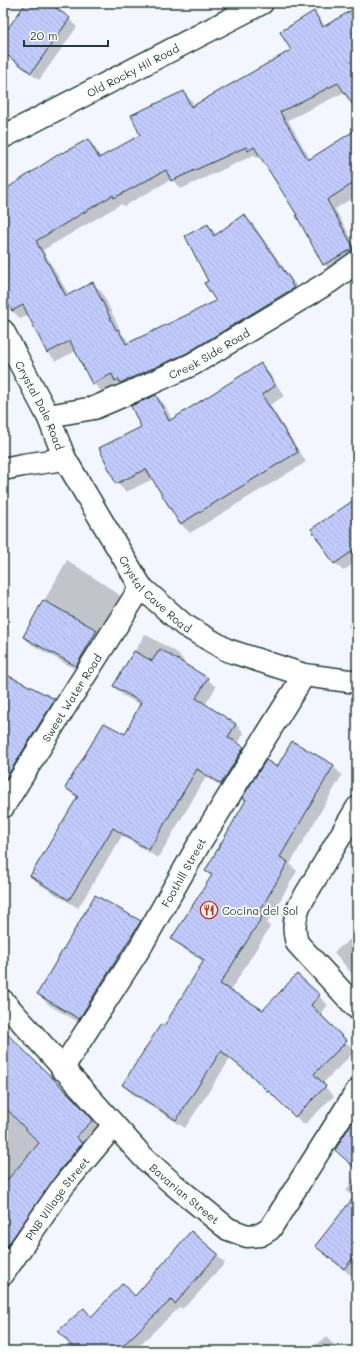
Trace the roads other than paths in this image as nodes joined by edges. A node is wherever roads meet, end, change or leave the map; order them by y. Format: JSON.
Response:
{"nodes":[{"id":1,"x":262,"y":3,"type":"edge"},
{"id":2,"x":3,"y":137,"type":"edge"},
{"id":3,"x":357,"y":262,"type":"edge"},
{"id":4,"x":3,"y":331,"type":"edge"},
{"id":5,"x":48,"y":416,"type":"junction"},
{"id":6,"x":66,"y":460,"type":"junction"},
{"id":7,"x":3,"y":469,"type":"edge"},
{"id":8,"x":141,"y":587,"type":"junction"},
{"id":9,"x":304,"y":675,"type":"junction"},
{"id":10,"x":357,"y":682,"type":"edge"},
{"id":11,"x":3,"y":807,"type":"edge"},
{"id":12,"x":357,"y":808,"type":"edge"},
{"id":13,"x":3,"y":1001,"type":"edge"},
{"id":14,"x":357,"y":1008,"type":"edge"},
{"id":15,"x":62,"y":1069,"type":"junction"},
{"id":16,"x":357,"y":1090,"type":"edge"},
{"id":17,"x":114,"y":1125,"type":"junction"},
{"id":18,"x":3,"y":1274,"type":"edge"}],
"edges":[{"from":1,"to":2,"type":"street","name":"Old Rocky Hil Road"},
{"from":3,"to":5,"type":"street","name":"Creek Side Road"},
{"from":4,"to":5,"type":"street","name":"Crystal Dale Road"},
{"from":5,"to":6,"type":"street","name":"Crystal Dale Road"},
{"from":6,"to":7,"type":"street"},
{"from":6,"to":8,"type":"street","name":"Crystal Cave Road"},
{"from":8,"to":9,"type":"street","name":"Crystal Cave Road"},
{"from":8,"to":11,"type":"street","name":"Sweet Water Road"},
{"from":9,"to":10,"type":"street","name":"Crystal Cave Road"},
{"from":9,"to":15,"type":"street","name":"Foothill Street"},
{"from":12,"to":14,"type":"street"},
{"from":13,"to":15,"type":"street","name":"Bavarian Street"},
{"from":15,"to":17,"type":"street","name":"Bavarian Street"},
{"from":16,"to":17,"type":"street","name":"Bavarian Street"},
{"from":17,"to":18,"type":"street","name":"PNB Village Street"}]}
